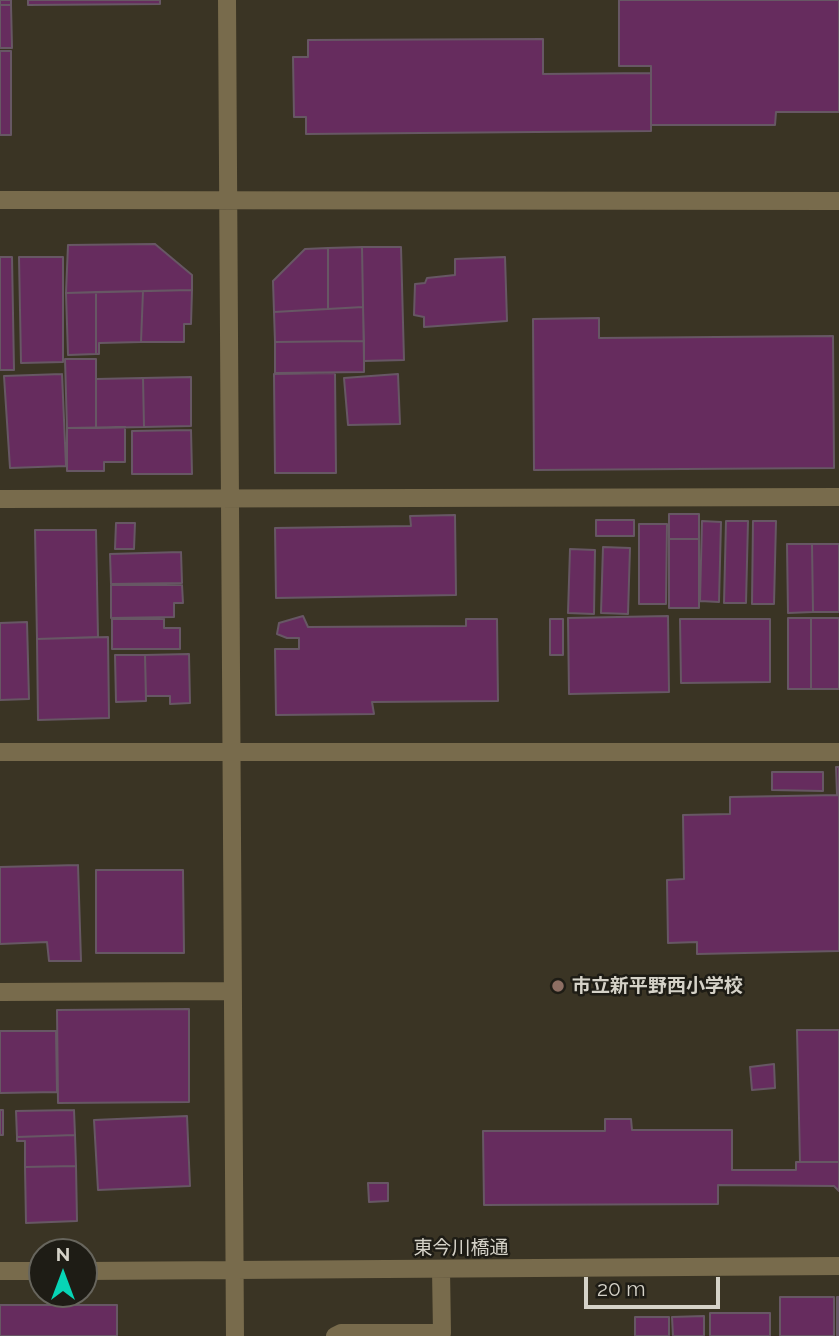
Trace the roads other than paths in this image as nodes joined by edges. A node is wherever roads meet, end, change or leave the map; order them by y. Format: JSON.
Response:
{"nodes":[{"id":1,"x":227,"y":0,"type":"edge"},
{"id":2,"x":227,"y":198,"type":"junction"},
{"id":3,"x":0,"y":200,"type":"edge"},
{"id":4,"x":839,"y":201,"type":"edge"},
{"id":5,"x":839,"y":497,"type":"edge"},
{"id":6,"x":0,"y":499,"type":"edge"},
{"id":7,"x":229,"y":499,"type":"junction"},
{"id":8,"x":0,"y":752,"type":"edge"},
{"id":9,"x":231,"y":752,"type":"junction"},
{"id":10,"x":839,"y":752,"type":"edge"},
{"id":11,"x":233,"y":991,"type":"junction"},
{"id":12,"x":0,"y":992,"type":"edge"},
{"id":13,"x":839,"y":1266,"type":"edge"},
{"id":14,"x":441,"y":1269,"type":"junction"},
{"id":15,"x":0,"y":1271,"type":"edge"},
{"id":16,"x":28,"y":1271,"type":"edge"},
{"id":17,"x":98,"y":1271,"type":"edge"},
{"id":18,"x":235,"y":1271,"type":"junction"},
{"id":19,"x":235,"y":1336,"type":"edge"},
{"id":20,"x":335,"y":1336,"type":"edge"}],
"edges":[{"from":1,"to":2,"type":"street"},
{"from":2,"to":3,"type":"street"},
{"from":2,"to":4,"type":"street"},
{"from":2,"to":7,"type":"street"},
{"from":5,"to":7,"type":"street"},
{"from":6,"to":7,"type":"street"},
{"from":7,"to":9,"type":"street"},
{"from":8,"to":9,"type":"street"},
{"from":9,"to":10,"type":"street"},
{"from":9,"to":11,"type":"street"},
{"from":11,"to":12,"type":"street"},
{"from":11,"to":18,"type":"street"},
{"from":13,"to":14,"type":"street","name":"東今川橋通"},
{"from":14,"to":18,"type":"street","name":"東今川橋通"},
{"from":14,"to":20,"type":"street"},
{"from":15,"to":16,"type":"street"},
{"from":17,"to":18,"type":"street","name":"東今川橋通"},
{"from":18,"to":19,"type":"street"}]}
